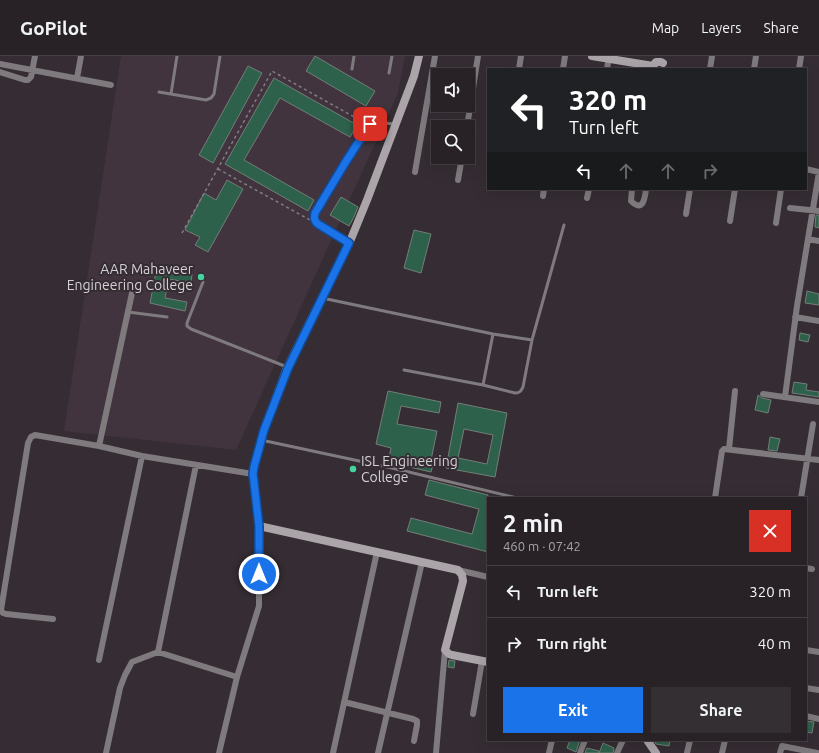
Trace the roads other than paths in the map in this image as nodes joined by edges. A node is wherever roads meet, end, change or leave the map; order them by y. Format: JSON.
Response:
{"nodes":[{"id":1,"x":35,"y":56,"type":"edge"},
{"id":2,"x":81,"y":56,"type":"edge"},
{"id":3,"x":177,"y":56,"type":"edge"},
{"id":4,"x":220,"y":56,"type":"edge"},
{"id":5,"x":354,"y":56,"type":"edge"},
{"id":6,"x":392,"y":56,"type":"edge"},
{"id":7,"x":419,"y":56,"type":"edge"},
{"id":8,"x":435,"y":56,"type":"edge"},
{"id":9,"x":478,"y":56,"type":"edge"},
{"id":10,"x":521,"y":56,"type":"edge"},
{"id":11,"x":565,"y":56,"type":"edge"},
{"id":12,"x":592,"y":56,"type":"edge"},
{"id":13,"x":712,"y":56,"type":"edge"},
{"id":14,"x":756,"y":56,"type":"edge"},
{"id":15,"x":801,"y":56,"type":"edge"},
{"id":16,"x":609,"y":58,"type":"edge"},
{"id":17,"x":659,"y":63,"type":"edge"},
{"id":18,"x":0,"y":64,"type":"edge"},
{"id":19,"x":519,"y":68,"type":"edge"},
{"id":20,"x":563,"y":68,"type":"edge"},
{"id":21,"x":607,"y":68,"type":"edge"},
{"id":22,"x":710,"y":68,"type":"edge"},
{"id":23,"x":754,"y":68,"type":"edge"},
{"id":24,"x":799,"y":68,"type":"edge"},
{"id":25,"x":352,"y":69,"type":"dead end"},
{"id":26,"x":33,"y":70,"type":"junction"},
{"id":27,"x":0,"y":72,"type":"edge"},
{"id":28,"x":389,"y":73,"type":"dead end"},
{"id":29,"x":77,"y":78,"type":"junction"},
{"id":30,"x":111,"y":85,"type":"dead end"},
{"id":31,"x":159,"y":92,"type":"dead end"},
{"id":32,"x":171,"y":94,"type":"junction"},
{"id":33,"x":467,"y":120,"type":"edge"},
{"id":34,"x":395,"y":124,"type":"junction"},
{"id":35,"x":461,"y":164,"type":"edge"},
{"id":36,"x":807,"y":169,"type":"edge"},
{"id":37,"x":415,"y":172,"type":"dead end"},
{"id":38,"x":819,"y":172,"type":"edge"},
{"id":39,"x":458,"y":180,"type":"dead end"},
{"id":40,"x":544,"y":190,"type":"edge"},
{"id":41,"x":589,"y":190,"type":"edge"},
{"id":42,"x":632,"y":190,"type":"edge"},
{"id":43,"x":646,"y":190,"type":"edge"},
{"id":44,"x":690,"y":190,"type":"edge"},
{"id":45,"x":735,"y":190,"type":"edge"},
{"id":46,"x":781,"y":190,"type":"edge"},
{"id":47,"x":543,"y":196,"type":"dead end"},
{"id":48,"x":587,"y":198,"type":"dead end"},
{"id":49,"x":790,"y":208,"type":"dead end"},
{"id":50,"x":816,"y":210,"type":"edge"},
{"id":51,"x":686,"y":214,"type":"dead end"},
{"id":52,"x":730,"y":221,"type":"dead end"},
{"id":53,"x":776,"y":223,"type":"dead end"},
{"id":54,"x":564,"y":225,"type":"dead end"},
{"id":55,"x":808,"y":239,"type":"junction"},
{"id":56,"x":819,"y":240,"type":"edge"},
{"id":57,"x":349,"y":243,"type":"junction"},
{"id":58,"x":203,"y":282,"type":"dead end"},
{"id":59,"x":132,"y":293,"type":"dead end"},
{"id":60,"x":322,"y":298,"type":"junction"},
{"id":61,"x":128,"y":312,"type":"junction"},
{"id":62,"x":167,"y":317,"type":"dead end"},
{"id":63,"x":795,"y":317,"type":"junction"},
{"id":64,"x":819,"y":321,"type":"edge"},
{"id":65,"x":493,"y":334,"type":"junction"},
{"id":66,"x":532,"y":340,"type":"junction"},
{"id":67,"x":288,"y":368,"type":"junction"},
{"id":68,"x":404,"y":370,"type":"dead end"},
{"id":69,"x":483,"y":385,"type":"junction"},
{"id":70,"x":735,"y":392,"type":"dead end"},
{"id":71,"x":763,"y":394,"type":"dead end"},
{"id":72,"x":784,"y":397,"type":"junction"},
{"id":73,"x":819,"y":402,"type":"edge"},
{"id":74,"x":813,"y":424,"type":"dead end"},
{"id":75,"x":262,"y":440,"type":"junction"},
{"id":76,"x":99,"y":446,"type":"junction"},
{"id":77,"x":729,"y":449,"type":"junction"},
{"id":78,"x":142,"y":456,"type":"junction"},
{"id":79,"x":808,"y":458,"type":"junction"},
{"id":80,"x":819,"y":460,"type":"edge"},
{"id":81,"x":196,"y":465,"type":"junction"},
{"id":82,"x":253,"y":474,"type":"junction"},
{"id":83,"x":513,"y":497,"type":"edge"},
{"id":84,"x":716,"y":497,"type":"edge"},
{"id":85,"x":801,"y":497,"type":"edge"},
{"id":86,"x":259,"y":526,"type":"junction"},
{"id":87,"x":377,"y":552,"type":"junction"},
{"id":88,"x":422,"y":562,"type":"junction"},
{"id":89,"x":458,"y":570,"type":"junction"},
{"id":90,"x":487,"y":577,"type":"edge"},
{"id":91,"x":0,"y":610,"type":"edge"},
{"id":92,"x":53,"y":619,"type":"dead end"},
{"id":93,"x":445,"y":650,"type":"junction"},
{"id":94,"x":807,"y":650,"type":"edge"},
{"id":95,"x":158,"y":652,"type":"junction"},
{"id":96,"x":819,"y":652,"type":"edge"},
{"id":97,"x":99,"y":660,"type":"dead end"},
{"id":98,"x":485,"y":661,"type":"edge"},
{"id":99,"x":237,"y":677,"type":"junction"},
{"id":100,"x":807,"y":688,"type":"edge"},
{"id":101,"x":819,"y":690,"type":"edge"},
{"id":102,"x":344,"y":702,"type":"junction"},
{"id":103,"x":388,"y":713,"type":"junction"},
{"id":104,"x":473,"y":714,"type":"dead end"},
{"id":105,"x":807,"y":716,"type":"edge"},
{"id":106,"x":819,"y":719,"type":"edge"},
{"id":107,"x":552,"y":741,"type":"edge"},
{"id":108,"x":585,"y":741,"type":"edge"},
{"id":109,"x":623,"y":741,"type":"edge"},
{"id":110,"x":690,"y":741,"type":"edge"},
{"id":111,"x":725,"y":741,"type":"edge"},
{"id":112,"x":414,"y":742,"type":"dead end"},
{"id":113,"x":650,"y":742,"type":"edge"},
{"id":114,"x":782,"y":743,"type":"edge"},
{"id":115,"x":106,"y":753,"type":"edge"},
{"id":116,"x":219,"y":753,"type":"edge"},
{"id":117,"x":333,"y":753,"type":"edge"},
{"id":118,"x":378,"y":753,"type":"edge"},
{"id":119,"x":436,"y":753,"type":"edge"},
{"id":120,"x":549,"y":753,"type":"edge"},
{"id":121,"x":580,"y":753,"type":"edge"},
{"id":122,"x":617,"y":753,"type":"edge"},
{"id":123,"x":656,"y":753,"type":"edge"},
{"id":124,"x":687,"y":753,"type":"edge"},
{"id":125,"x":722,"y":753,"type":"edge"},
{"id":126,"x":780,"y":753,"type":"edge"},
{"id":127,"x":817,"y":753,"type":"edge"}],
"edges":[{"from":1,"to":26,"type":"street"},
{"from":2,"to":29,"type":"street"},
{"from":3,"to":32,"type":"lane"},
{"from":4,"to":32,"type":"lane"},
{"from":5,"to":25,"type":"lane"},
{"from":6,"to":28,"type":"lane"},
{"from":7,"to":34,"type":"street"},
{"from":8,"to":37,"type":"street"},
{"from":9,"to":33,"type":"street"},
{"from":10,"to":19,"type":"street"},
{"from":11,"to":20,"type":"street"},
{"from":12,"to":16,"type":"street"},
{"from":13,"to":22,"type":"street"},
{"from":14,"to":23,"type":"street"},
{"from":15,"to":24,"type":"street"},
{"from":16,"to":17,"type":"street"},
{"from":16,"to":21,"type":"street"},
{"from":18,"to":26,"type":"street"},
{"from":26,"to":27,"type":"street"},
{"from":26,"to":29,"type":"street"},
{"from":29,"to":30,"type":"street"},
{"from":31,"to":32,"type":"lane"},
{"from":34,"to":57,"type":"street"},
{"from":34,"to":57,"type":"lane"},
{"from":35,"to":39,"type":"street"},
{"from":36,"to":38,"type":"street"},
{"from":38,"to":50,"type":"street"},
{"from":40,"to":47,"type":"street"},
{"from":41,"to":48,"type":"street"},
{"from":42,"to":43,"type":"street"},
{"from":44,"to":51,"type":"street"},
{"from":45,"to":52,"type":"street"},
{"from":46,"to":53,"type":"street"},
{"from":49,"to":50,"type":"street"},
{"from":50,"to":55,"type":"street"},
{"from":54,"to":66,"type":"lane"},
{"from":55,"to":56,"type":"street"},
{"from":55,"to":63,"type":"street"},
{"from":57,"to":60,"type":"street"},
{"from":58,"to":67,"type":"lane"},
{"from":59,"to":61,"type":"street"},
{"from":60,"to":65,"type":"lane"},
{"from":60,"to":67,"type":"street"},
{"from":61,"to":62,"type":"lane"},
{"from":61,"to":76,"type":"street"},
{"from":63,"to":64,"type":"street"},
{"from":63,"to":72,"type":"street"},
{"from":65,"to":66,"type":"lane"},
{"from":65,"to":69,"type":"lane"},
{"from":66,"to":69,"type":"lane"},
{"from":67,"to":75,"type":"street"},
{"from":68,"to":69,"type":"lane"},
{"from":70,"to":77,"type":"street"},
{"from":71,"to":72,"type":"street"},
{"from":72,"to":73,"type":"street"},
{"from":74,"to":79,"type":"street"},
{"from":75,"to":82,"type":"street"},
{"from":75,"to":83,"type":"lane"},
{"from":76,"to":78,"type":"street"},
{"from":76,"to":91,"type":"street"},
{"from":77,"to":79,"type":"street"},
{"from":77,"to":84,"type":"street"},
{"from":78,"to":81,"type":"street"},
{"from":78,"to":97,"type":"street"},
{"from":79,"to":80,"type":"street"},
{"from":79,"to":85,"type":"street"},
{"from":81,"to":82,"type":"street"},
{"from":81,"to":95,"type":"street"},
{"from":82,"to":86,"type":"street"},
{"from":86,"to":87,"type":"street"},
{"from":86,"to":99,"type":"street"},
{"from":87,"to":88,"type":"street"},
{"from":87,"to":102,"type":"street"},
{"from":88,"to":89,"type":"street"},
{"from":88,"to":103,"type":"street"},
{"from":89,"to":90,"type":"street"},
{"from":89,"to":93,"type":"street"},
{"from":91,"to":92,"type":"street"},
{"from":93,"to":98,"type":"street"},
{"from":93,"to":119,"type":"street"},
{"from":94,"to":96,"type":"street"},
{"from":95,"to":99,"type":"street"},
{"from":95,"to":115,"type":"street"},
{"from":98,"to":104,"type":"street"},
{"from":99,"to":116,"type":"street"},
{"from":100,"to":101,"type":"street"},
{"from":102,"to":103,"type":"street"},
{"from":102,"to":117,"type":"street"},
{"from":103,"to":112,"type":"street"},
{"from":103,"to":118,"type":"street"},
{"from":105,"to":106,"type":"street"},
{"from":107,"to":120,"type":"street"},
{"from":108,"to":121,"type":"street"},
{"from":109,"to":122,"type":"street"},
{"from":110,"to":124,"type":"street"},
{"from":111,"to":125,"type":"street"},
{"from":113,"to":123,"type":"street"},
{"from":114,"to":126,"type":"street"},
{"from":114,"to":127,"type":"street"}]}
